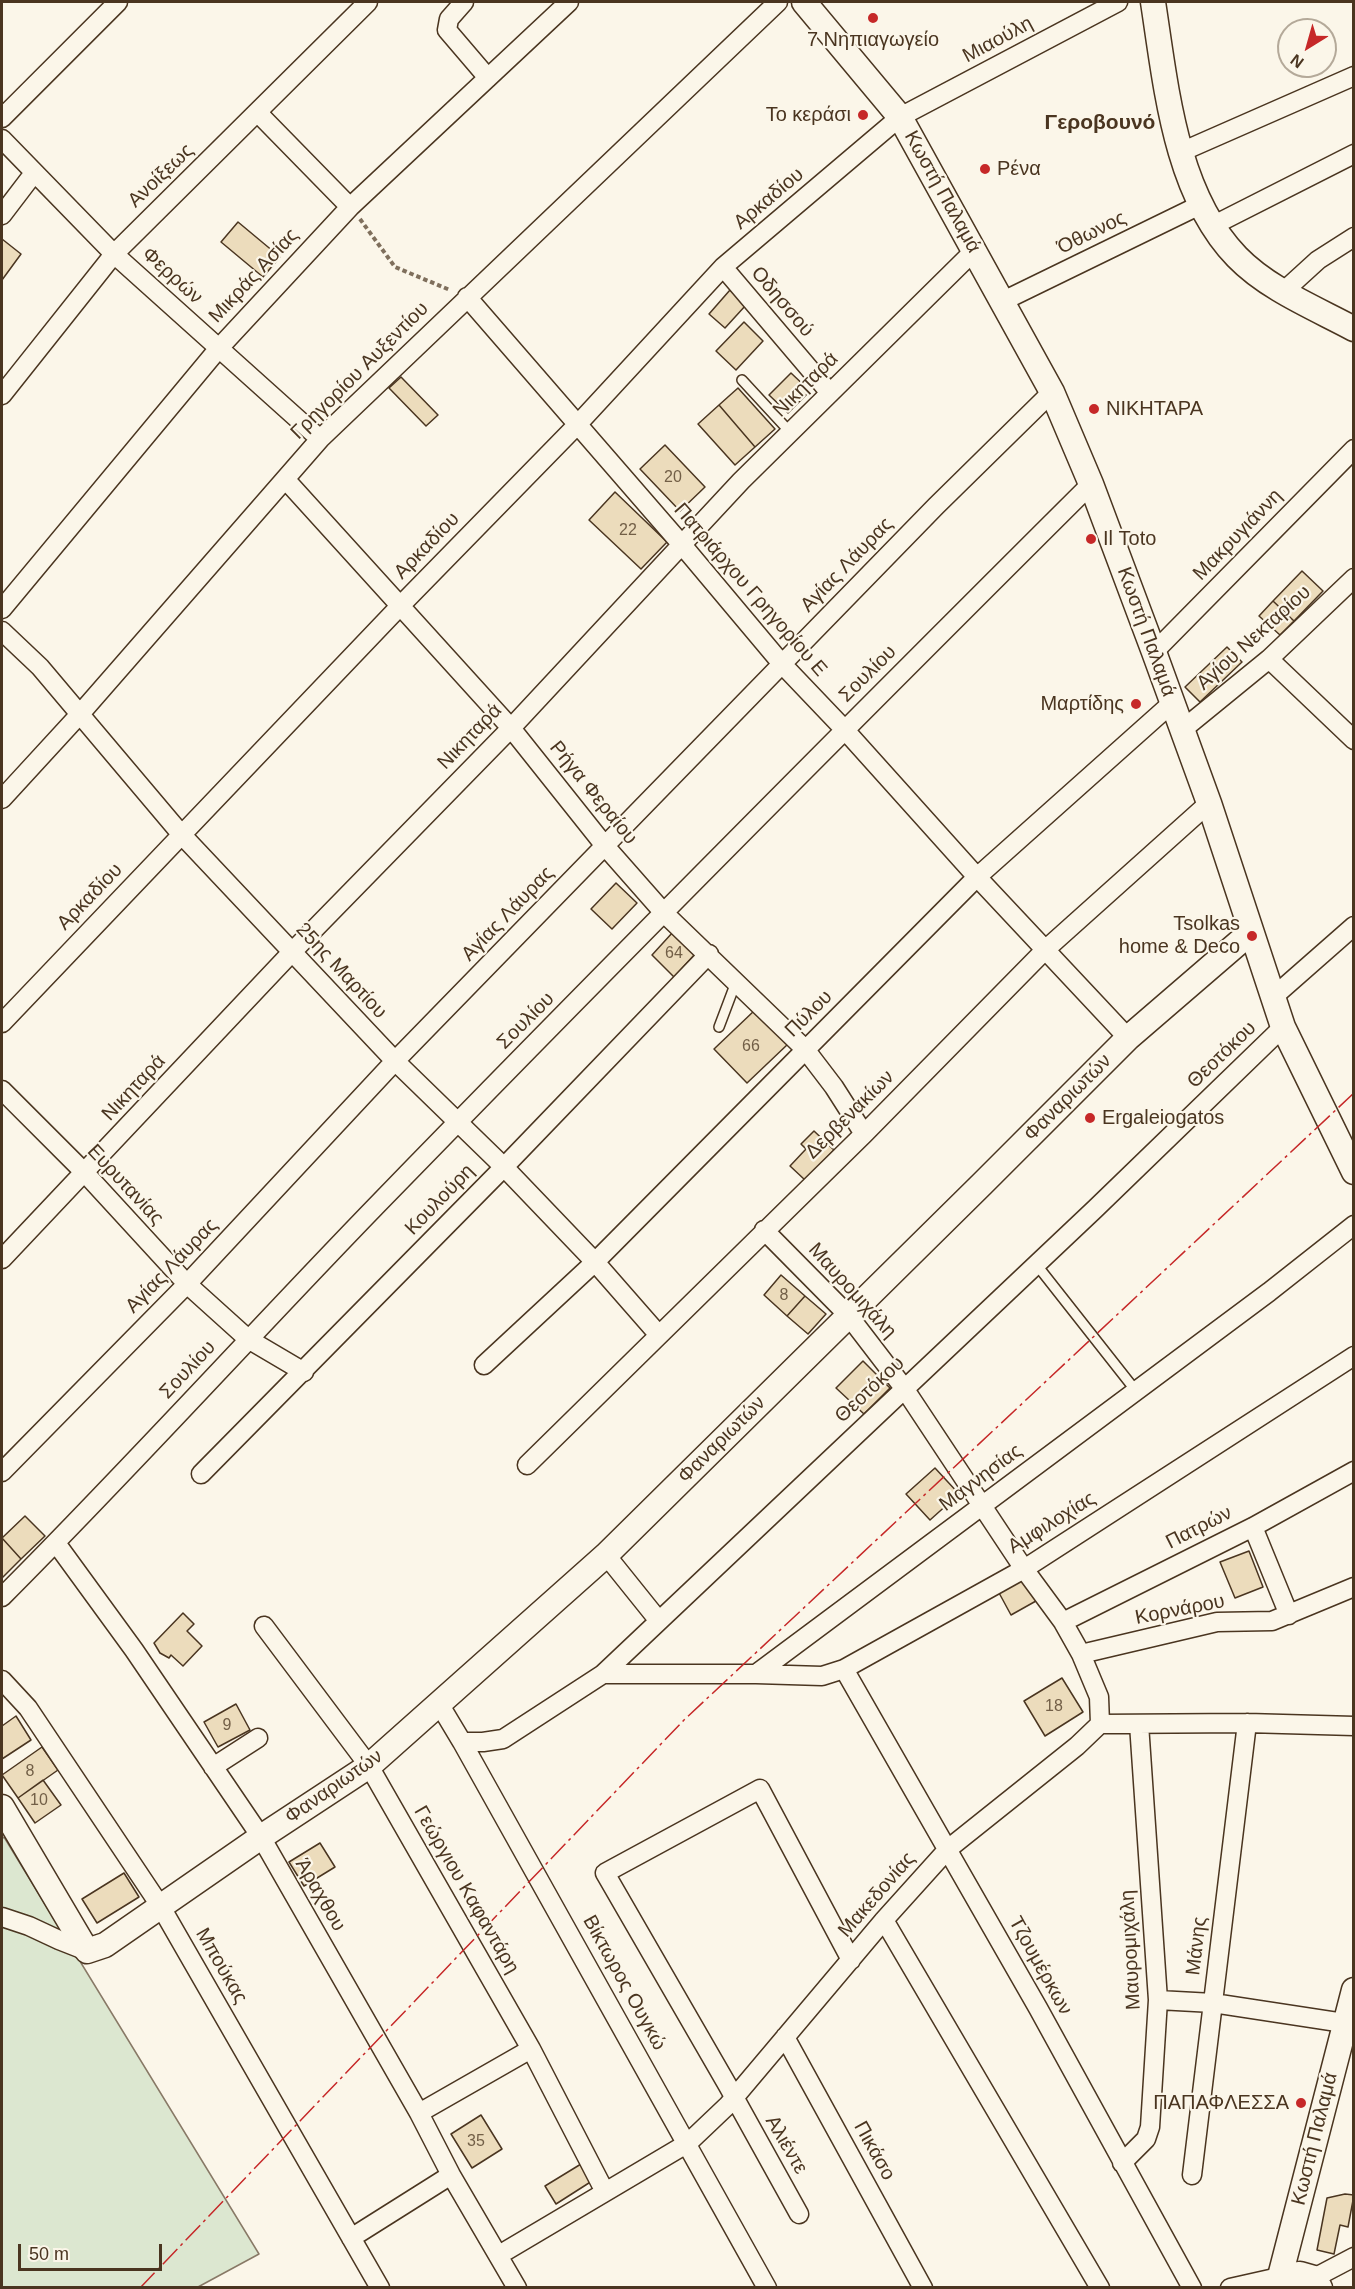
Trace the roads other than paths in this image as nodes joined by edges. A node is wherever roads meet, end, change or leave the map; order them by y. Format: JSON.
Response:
{"nodes":[{"id":1,"x":118,"y":2,"type":"edge"},
{"id":2,"x":368,"y":2,"type":"edge"},
{"id":3,"x":464,"y":2,"type":"edge"},
{"id":4,"x":569,"y":2,"type":"edge"},
{"id":5,"x":778,"y":2,"type":"edge"},
{"id":6,"x":804,"y":2,"type":"edge"},
{"id":7,"x":1118,"y":2,"type":"edge"},
{"id":8,"x":1153,"y":2,"type":"edge"},
{"id":9,"x":1353,"y":76,"type":"edge"},
{"id":10,"x":488,"y":78,"type":"junction"},
{"id":11,"x":258,"y":113,"type":"junction"},
{"id":12,"x":900,"y":117,"type":"junction"},
{"id":13,"x":2,"y":118,"type":"edge"},
{"id":14,"x":2,"y":139,"type":"edge"},
{"id":15,"x":1181,"y":152,"type":"junction"},
{"id":16,"x":1353,"y":154,"type":"edge"},
{"id":17,"x":34,"y":173,"type":"junction"},
{"id":18,"x":1200,"y":204,"type":"junction"},
{"id":19,"x":350,"y":207,"type":"junction"},
{"id":20,"x":2,"y":215,"type":"edge"},
{"id":21,"x":1212,"y":226,"type":"junction"},
{"id":22,"x":1353,"y":237,"type":"edge"},
{"id":23,"x":975,"y":250,"type":"junction"},
{"id":24,"x":114,"y":254,"type":"junction"},
{"id":25,"x":723,"y":267,"type":"junction"},
{"id":26,"x":1284,"y":291,"type":"junction"},
{"id":27,"x":467,"y":297,"type":"junction"},
{"id":28,"x":1004,"y":301,"type":"junction"},
{"id":29,"x":1353,"y":329,"type":"edge"},
{"id":30,"x":219,"y":348,"type":"junction"},
{"id":31,"x":742,"y":380,"type":"dead end"},
{"id":32,"x":1052,"y":392,"type":"junction"},
{"id":33,"x":830,"y":393,"type":"junction"},
{"id":34,"x":2,"y":395,"type":"edge"},
{"id":35,"x":578,"y":424,"type":"junction"},
{"id":36,"x":790,"y":432,"type":"junction"},
{"id":37,"x":320,"y":439,"type":"junction"},
{"id":38,"x":1353,"y":449,"type":"edge"},
{"id":39,"x":286,"y":480,"type":"junction"},
{"id":40,"x":1091,"y":484,"type":"junction"},
{"id":41,"x":683,"y":546,"type":"junction"},
{"id":42,"x":1353,"y":578,"type":"edge"},
{"id":43,"x":401,"y":605,"type":"junction"},
{"id":44,"x":2,"y":609,"type":"edge"},
{"id":45,"x":2,"y":631,"type":"edge"},
{"id":46,"x":1154,"y":652,"type":"junction"},
{"id":47,"x":1269,"y":659,"type":"junction"},
{"id":48,"x":782,"y":664,"type":"junction"},
{"id":49,"x":1172,"y":703,"type":"junction"},
{"id":50,"x":80,"y":714,"type":"junction"},
{"id":51,"x":511,"y":728,"type":"junction"},
{"id":52,"x":844,"y":729,"type":"junction"},
{"id":53,"x":1182,"y":730,"type":"junction"},
{"id":54,"x":1353,"y":740,"type":"edge"},
{"id":55,"x":2,"y":799,"type":"edge"},
{"id":56,"x":1209,"y":803,"type":"junction"},
{"id":57,"x":181,"y":834,"type":"junction"},
{"id":58,"x":605,"y":846,"type":"junction"},
{"id":59,"x":978,"y":877,"type":"junction"},
{"id":60,"x":664,"y":913,"type":"junction"},
{"id":61,"x":1353,"y":926,"type":"edge"},
{"id":62,"x":1251,"y":932,"type":"junction"},
{"id":63,"x":1045,"y":950,"type":"junction"},
{"id":64,"x":292,"y":952,"type":"junction"},
{"id":65,"x":709,"y":954,"type":"junction"},
{"id":66,"x":736,"y":982,"type":"junction"},
{"id":67,"x":1272,"y":998,"type":"junction"},
{"id":68,"x":2,"y":1023,"type":"edge"},
{"id":69,"x":719,"y":1027,"type":"dead end"},
{"id":70,"x":1283,"y":1027,"type":"junction"},
{"id":71,"x":1128,"y":1038,"type":"junction"},
{"id":72,"x":805,"y":1049,"type":"junction"},
{"id":73,"x":395,"y":1061,"type":"junction"},
{"id":74,"x":2,"y":1090,"type":"edge"},
{"id":75,"x":457,"y":1123,"type":"junction"},
{"id":76,"x":864,"y":1134,"type":"junction"},
{"id":77,"x":504,"y":1167,"type":"junction"},
{"id":78,"x":1353,"y":1168,"type":"edge"},
{"id":79,"x":85,"y":1173,"type":"junction"},
{"id":80,"x":1353,"y":1225,"type":"edge"},
{"id":81,"x":764,"y":1230,"type":"junction"},
{"id":82,"x":2,"y":1259,"type":"edge"},
{"id":83,"x":596,"y":1262,"type":"junction"},
{"id":84,"x":1036,"y":1264,"type":"junction"},
{"id":85,"x":187,"y":1284,"type":"junction"},
{"id":86,"x":848,"y":1315,"type":"junction"},
{"id":87,"x":658,"y":1334,"type":"junction"},
{"id":88,"x":248,"y":1339,"type":"junction"},
{"id":89,"x":1353,"y":1356,"type":"edge"},
{"id":90,"x":484,"y":1365,"type":"dead end"},
{"id":91,"x":304,"y":1372,"type":"junction"},
{"id":92,"x":904,"y":1388,"type":"junction"},
{"id":93,"x":1136,"y":1391,"type":"junction"},
{"id":94,"x":527,"y":1465,"type":"dead end"},
{"id":95,"x":1353,"y":1471,"type":"edge"},
{"id":96,"x":2,"y":1472,"type":"edge"},
{"id":97,"x":201,"y":1474,"type":"dead end"},
{"id":98,"x":983,"y":1504,"type":"junction"},
{"id":99,"x":1253,"y":1527,"type":"junction"},
{"id":100,"x":56,"y":1543,"type":"junction"},
{"id":101,"x":606,"y":1555,"type":"junction"},
{"id":102,"x":1024,"y":1569,"type":"junction"},
{"id":103,"x":1353,"y":1587,"type":"edge"},
{"id":104,"x":2,"y":1597,"type":"edge"},
{"id":105,"x":1289,"y":1615,"type":"junction"},
{"id":106,"x":659,"y":1621,"type":"junction"},
{"id":107,"x":1063,"y":1622,"type":"junction"},
{"id":108,"x":264,"y":1626,"type":"dead end"},
{"id":109,"x":1081,"y":1654,"type":"junction"},
{"id":110,"x":844,"y":1669,"type":"junction"},
{"id":111,"x":603,"y":1674,"type":"junction"},
{"id":112,"x":756,"y":1674,"type":"junction"},
{"id":113,"x":2,"y":1680,"type":"edge"},
{"id":114,"x":438,"y":1702,"type":"junction"},
{"id":115,"x":1247,"y":1723,"type":"junction"},
{"id":116,"x":1100,"y":1724,"type":"junction"},
{"id":117,"x":1139,"y":1724,"type":"junction"},
{"id":118,"x":1353,"y":1726,"type":"edge"},
{"id":119,"x":258,"y":1738,"type":"dead end"},
{"id":120,"x":462,"y":1742,"type":"junction"},
{"id":121,"x":369,"y":1766,"type":"junction"},
{"id":122,"x":213,"y":1767,"type":"junction"},
{"id":123,"x":2,"y":1807,"type":"edge"},
{"id":124,"x":261,"y":1837,"type":"junction"},
{"id":125,"x":948,"y":1849,"type":"junction"},
{"id":126,"x":161,"y":1907,"type":"junction"},
{"id":127,"x":2,"y":1917,"type":"edge"},
{"id":128,"x":884,"y":1920,"type":"junction"},
{"id":129,"x":87,"y":1951,"type":"junction"},
{"id":130,"x":851,"y":1960,"type":"junction"},
{"id":131,"x":1353,"y":1990,"type":"edge"},
{"id":132,"x":1158,"y":2000,"type":"junction"},
{"id":133,"x":1213,"y":2003,"type":"junction"},
{"id":134,"x":1344,"y":2023,"type":"junction"},
{"id":135,"x":785,"y":2037,"type":"junction"},
{"id":136,"x":531,"y":2049,"type":"junction"},
{"id":137,"x":734,"y":2099,"type":"junction"},
{"id":138,"x":419,"y":2113,"type":"junction"},
{"id":139,"x":688,"y":2143,"type":"junction"},
{"id":140,"x":1122,"y":2163,"type":"junction"},
{"id":141,"x":451,"y":2175,"type":"junction"},
{"id":142,"x":1192,"y":2175,"type":"dead end"},
{"id":143,"x":605,"y":2192,"type":"junction"},
{"id":144,"x":799,"y":2214,"type":"dead end"},
{"id":145,"x":351,"y":2238,"type":"junction"},
{"id":146,"x":499,"y":2255,"type":"junction"},
{"id":147,"x":1353,"y":2257,"type":"edge"},
{"id":148,"x":1278,"y":2282,"type":"edge"},
{"id":149,"x":1317,"y":2283,"type":"edge"},
{"id":150,"x":380,"y":2288,"type":"edge"},
{"id":151,"x":517,"y":2288,"type":"edge"},
{"id":152,"x":767,"y":2288,"type":"edge"},
{"id":153,"x":923,"y":2288,"type":"edge"},
{"id":154,"x":1100,"y":2288,"type":"edge"},
{"id":155,"x":1192,"y":2288,"type":"edge"},
{"id":156,"x":1230,"y":2288,"type":"edge"}],
"edges":[{"from":1,"to":13,"type":"street"},
{"from":2,"to":11,"type":"street","name":"Ανοίξεως"},
{"from":3,"to":10,"type":"street"},
{"from":4,"to":10,"type":"street","name":"Μικράς Ασίας"},
{"from":5,"to":27,"type":"street","name":"Γρηγορίου Αυξεντίου"},
{"from":6,"to":12,"type":"street","name":"Κωστή Παλαμά"},
{"from":7,"to":12,"type":"street","name":"Μιαούλη"},
{"from":8,"to":15,"type":"street"},
{"from":9,"to":15,"type":"street"},
{"from":10,"to":19,"type":"street","name":"Μικράς Ασίας"},
{"from":11,"to":19,"type":"street"},
{"from":11,"to":24,"type":"street","name":"Ανοίξεως"},
{"from":12,"to":23,"type":"street","name":"Κωστή Παλαμά"},
{"from":12,"to":25,"type":"street","name":"Αρκαδίου"},
{"from":14,"to":17,"type":"street","name":"Φερρών"},
{"from":15,"to":18,"type":"street"},
{"from":16,"to":21,"type":"street"},
{"from":17,"to":20,"type":"street"},
{"from":17,"to":24,"type":"street","name":"Φερρών"},
{"from":18,"to":21,"type":"street"},
{"from":18,"to":28,"type":"street","name":"Όθωνος"},
{"from":19,"to":30,"type":"street","name":"Μικράς Ασίας"},
{"from":21,"to":26,"type":"street"},
{"from":22,"to":26,"type":"street"},
{"from":23,"to":28,"type":"street","name":"Κωστή Παλαμά"},
{"from":23,"to":33,"type":"street","name":"Νικηταρά"},
{"from":24,"to":30,"type":"street","name":"Φερρών"},
{"from":24,"to":34,"type":"street","name":"Ανοίξεως"},
{"from":25,"to":33,"type":"street","name":"Οδησσού"},
{"from":25,"to":35,"type":"street","name":"Αρκαδίου"},
{"from":26,"to":29,"type":"street"},
{"from":27,"to":35,"type":"street","name":"Πατριάρχου Γρηγορίου Ε"},
{"from":27,"to":37,"type":"street","name":"Γρηγορίου Αυξεντίου"},
{"from":28,"to":32,"type":"street","name":"Κωστή Παλαμά"},
{"from":30,"to":37,"type":"street","name":"Φερρών"},
{"from":30,"to":44,"type":"street","name":"Μικράς Ασίας"},
{"from":31,"to":36,"type":"lane"},
{"from":32,"to":40,"type":"street","name":"Κωστή Παλαμά"},
{"from":32,"to":48,"type":"street","name":"Αγίας Λάυρας"},
{"from":33,"to":36,"type":"street","name":"Νικηταρά"},
{"from":35,"to":41,"type":"street","name":"Πατριάρχου Γρηγορίου Ε"},
{"from":35,"to":43,"type":"street","name":"Αρκαδίου"},
{"from":36,"to":41,"type":"street","name":"Νικηταρά"},
{"from":37,"to":39,"type":"street","name":"Γρηγορίου Αυξεντίου"},
{"from":38,"to":46,"type":"street","name":"Μακρυγιάννη"},
{"from":39,"to":43,"type":"street","name":"Ρήγα Φεραίου"},
{"from":39,"to":50,"type":"street","name":"Γρηγορίου Αυξεντίου"},
{"from":40,"to":46,"type":"street","name":"Κωστή Παλαμά"},
{"from":40,"to":52,"type":"street","name":"Σουλίου"},
{"from":41,"to":48,"type":"street","name":"Πατριάρχου Γρηγορίου Ε"},
{"from":41,"to":51,"type":"street","name":"Νικηταρά"},
{"from":42,"to":47,"type":"street","name":"Αγίου Νεκταρίου"},
{"from":43,"to":51,"type":"street","name":"Ρήγα Φεραίου"},
{"from":43,"to":57,"type":"street","name":"Αρκαδίου"},
{"from":45,"to":50,"type":"street","name":"25ης Μαρτίου"},
{"from":46,"to":49,"type":"street","name":"Κωστή Παλαμά"},
{"from":47,"to":53,"type":"street","name":"Αγίου Νεκταρίου"},
{"from":47,"to":54,"type":"street"},
{"from":48,"to":52,"type":"street","name":"Πατριάρχου Γρηγορίου Ε"},
{"from":48,"to":58,"type":"street","name":"Αγίας Λάυρας"},
{"from":49,"to":53,"type":"street","name":"Κωστή Παλαμά"},
{"from":49,"to":59,"type":"street","name":"Πύλου"},
{"from":50,"to":55,"type":"street","name":"Γρηγορίου Αυξεντίου"},
{"from":50,"to":57,"type":"street","name":"25ης Μαρτίου"},
{"from":51,"to":58,"type":"street","name":"Ρήγα Φεραίου"},
{"from":51,"to":64,"type":"street","name":"Νικηταρά"},
{"from":52,"to":59,"type":"street","name":"Πατριάρχου Γρηγορίου Ε"},
{"from":52,"to":60,"type":"street","name":"Σουλίου"},
{"from":53,"to":56,"type":"street","name":"Κωστή Παλαμά"},
{"from":56,"to":62,"type":"street","name":"Κωστή Παλαμά"},
{"from":56,"to":63,"type":"street","name":"Δερβενακίων"},
{"from":57,"to":64,"type":"street","name":"25ης Μαρτίου"},
{"from":57,"to":68,"type":"street","name":"Αρκαδίου"},
{"from":58,"to":60,"type":"street","name":"Ρήγα Φεραίου"},
{"from":58,"to":73,"type":"street","name":"Αγίας Λάυρας"},
{"from":59,"to":63,"type":"street","name":"Πατριάρχου Γρηγορίου Ε"},
{"from":59,"to":72,"type":"street","name":"Πύλου"},
{"from":60,"to":65,"type":"street","name":"Ρήγα Φεραίου"},
{"from":60,"to":75,"type":"street","name":"Σουλίου"},
{"from":61,"to":67,"type":"street"},
{"from":62,"to":67,"type":"street","name":"Κωστή Παλαμά"},
{"from":62,"to":71,"type":"street","name":"Φαναριωτών"},
{"from":63,"to":71,"type":"street","name":"Πατριάρχου Γρηγορίου Ε"},
{"from":63,"to":76,"type":"street","name":"Δερβενακίων"},
{"from":64,"to":73,"type":"street","name":"25ης Μαρτίου"},
{"from":64,"to":79,"type":"street","name":"Νικηταρά"},
{"from":65,"to":66,"type":"street","name":"Ρήγα Φεραίου"},
{"from":65,"to":77,"type":"street","name":"Κουλούρη"},
{"from":66,"to":69,"type":"lane"},
{"from":66,"to":72,"type":"street","name":"Ρήγα Φεραίου"},
{"from":67,"to":70,"type":"street","name":"Κωστή Παλαμά"},
{"from":70,"to":78,"type":"street","name":"Κωστή Παλαμά"},
{"from":70,"to":84,"type":"street","name":"Θεοτόκου"},
{"from":71,"to":86,"type":"street","name":"Φαναριωτών"},
{"from":72,"to":76,"type":"street","name":"Ρήγα Φεραίου"},
{"from":72,"to":83,"type":"street","name":"Πύλου"},
{"from":73,"to":75,"type":"street","name":"25ης Μαρτίου"},
{"from":73,"to":85,"type":"street","name":"Αγίας Λάυρας"},
{"from":74,"to":79,"type":"street","name":"Ευρυτανίας"},
{"from":75,"to":77,"type":"street","name":"25ης Μαρτίου"},
{"from":75,"to":88,"type":"street","name":"Σουλίου"},
{"from":76,"to":81,"type":"street","name":"Δερβενακίων"},
{"from":77,"to":83,"type":"street","name":"25ης Μαρτίου"},
{"from":77,"to":91,"type":"street","name":"Κουλούρη"},
{"from":79,"to":82,"type":"street","name":"Νικηταρά"},
{"from":79,"to":85,"type":"street","name":"Ευρυτανίας"},
{"from":80,"to":93,"type":"street","name":"Μαγνησίας"},
{"from":81,"to":86,"type":"street","name":"Μαυρομιχάλη"},
{"from":81,"to":87,"type":"street","name":"Δερβενακίων"},
{"from":83,"to":87,"type":"street","name":"25ης Μαρτίου"},
{"from":83,"to":90,"type":"street","name":"Πύλου"},
{"from":84,"to":92,"type":"street","name":"Θεοτόκου"},
{"from":84,"to":93,"type":"lane"},
{"from":85,"to":88,"type":"street","name":"Ευρυτανίας"},
{"from":85,"to":96,"type":"street","name":"Αγίας Λάυρας"},
{"from":86,"to":92,"type":"street","name":"Μαυρομιχάλη"},
{"from":86,"to":101,"type":"street","name":"Φαναριωτών"},
{"from":87,"to":94,"type":"street","name":"Δερβενακίων"},
{"from":88,"to":91,"type":"street","name":"Ευρυτανίας"},
{"from":88,"to":100,"type":"street","name":"Σουλίου"},
{"from":89,"to":102,"type":"street","name":"Αμφιλοχίας"},
{"from":91,"to":97,"type":"street","name":"Κουλούρη"},
{"from":92,"to":98,"type":"street","name":"Μαυρομιχάλη"},
{"from":92,"to":106,"type":"street","name":"Θεοτόκου"},
{"from":93,"to":98,"type":"street","name":"Μαγνησίας"},
{"from":95,"to":99,"type":"street","name":"Πατρών"},
{"from":98,"to":102,"type":"street","name":"Μαυρομιχάλη"},
{"from":98,"to":112,"type":"street","name":"Μαγνησίας"},
{"from":99,"to":105,"type":"street"},
{"from":99,"to":107,"type":"street","name":"Πατρών"},
{"from":100,"to":104,"type":"street","name":"Σουλίου"},
{"from":100,"to":122,"type":"street","name":"Άραχθου"},
{"from":101,"to":106,"type":"street"},
{"from":101,"to":114,"type":"street","name":"Φαναριωτών"},
{"from":102,"to":107,"type":"street","name":"Μαυρομιχάλη"},
{"from":102,"to":110,"type":"street","name":"Αμφιλοχίας"},
{"from":103,"to":105,"type":"street","name":"Κορνάρου"},
{"from":105,"to":109,"type":"street","name":"Κορνάρου"},
{"from":106,"to":111,"type":"street","name":"Θεοτόκου"},
{"from":107,"to":109,"type":"street","name":"Μαυρομιχάλη"},
{"from":108,"to":121,"type":"street","name":"Γεώργιου Καφαντάρη"},
{"from":109,"to":116,"type":"street","name":"Μαυρομιχάλη"},
{"from":110,"to":112,"type":"street","name":"Αμφιλοχίας"},
{"from":110,"to":125,"type":"street","name":"Τζουμέρκων"},
{"from":111,"to":112,"type":"street"},
{"from":111,"to":120,"type":"street","name":"Θεοτόκου"},
{"from":113,"to":126,"type":"street","name":"Μπούκας"},
{"from":114,"to":120,"type":"street","name":"Βίκτωρος Ουγκώ"},
{"from":114,"to":121,"type":"street","name":"Φαναριωτών"},
{"from":115,"to":117,"type":"street"},
{"from":115,"to":118,"type":"street"},
{"from":115,"to":133,"type":"street","name":"Μάνης"},
{"from":116,"to":117,"type":"street"},
{"from":116,"to":125,"type":"street","name":"Μακεδονίας"},
{"from":117,"to":132,"type":"street","name":"Μαυρομιχάλη"},
{"from":119,"to":122,"type":"street"},
{"from":120,"to":139,"type":"street","name":"Βίκτωρος Ουγκώ"},
{"from":121,"to":124,"type":"street","name":"Φαναριωτών"},
{"from":121,"to":136,"type":"street","name":"Γεώργιου Καφαντάρη"},
{"from":122,"to":124,"type":"street","name":"Άραχθου"},
{"from":123,"to":129,"type":"street"},
{"from":124,"to":126,"type":"street","name":"Φαναριωτών"},
{"from":124,"to":138,"type":"street","name":"Άραχθου"},
{"from":125,"to":128,"type":"street","name":"Μακεδονίας"},
{"from":125,"to":140,"type":"street","name":"Τζουμέρκων"},
{"from":126,"to":129,"type":"street","name":"Φαναριωτών"},
{"from":126,"to":145,"type":"street","name":"Μπούκας"},
{"from":127,"to":129,"type":"street"},
{"from":128,"to":130,"type":"street","name":"Μακεδονίας"},
{"from":128,"to":154,"type":"street"},
{"from":130,"to":135,"type":"street","name":"Μακεδονίας"},
{"from":130,"to":137,"type":"street","name":"Αλιέντε"},
{"from":131,"to":134,"type":"street","name":"Κωστή Παλαμά"},
{"from":132,"to":133,"type":"street"},
{"from":132,"to":140,"type":"street","name":"Μαυρομιχάλη"},
{"from":133,"to":134,"type":"street"},
{"from":133,"to":142,"type":"street","name":"Μάνης"},
{"from":134,"to":148,"type":"street","name":"Κωστή Παλαμά"},
{"from":135,"to":137,"type":"street","name":"Μακεδονίας"},
{"from":135,"to":153,"type":"street","name":"Πικάσο"},
{"from":136,"to":138,"type":"street"},
{"from":136,"to":143,"type":"street","name":"Γεώργιου Καφαντάρη"},
{"from":137,"to":139,"type":"street","name":"Μακεδονίας"},
{"from":137,"to":144,"type":"street","name":"Αλιέντε"},
{"from":138,"to":141,"type":"street","name":"Άραχθου"},
{"from":139,"to":143,"type":"street","name":"Μακεδονίας"},
{"from":139,"to":152,"type":"street","name":"Βίκτωρος Ουγκώ"},
{"from":140,"to":155,"type":"street","name":"Τζουμέρκων"},
{"from":141,"to":145,"type":"street"},
{"from":141,"to":146,"type":"street","name":"Άραχθου"},
{"from":143,"to":146,"type":"street","name":"Μακεδονίας"},
{"from":145,"to":150,"type":"street","name":"Μπούκας"},
{"from":146,"to":151,"type":"street","name":"Άραχθου"},
{"from":147,"to":149,"type":"street"},
{"from":148,"to":149,"type":"street"},
{"from":148,"to":156,"type":"street"}]}
